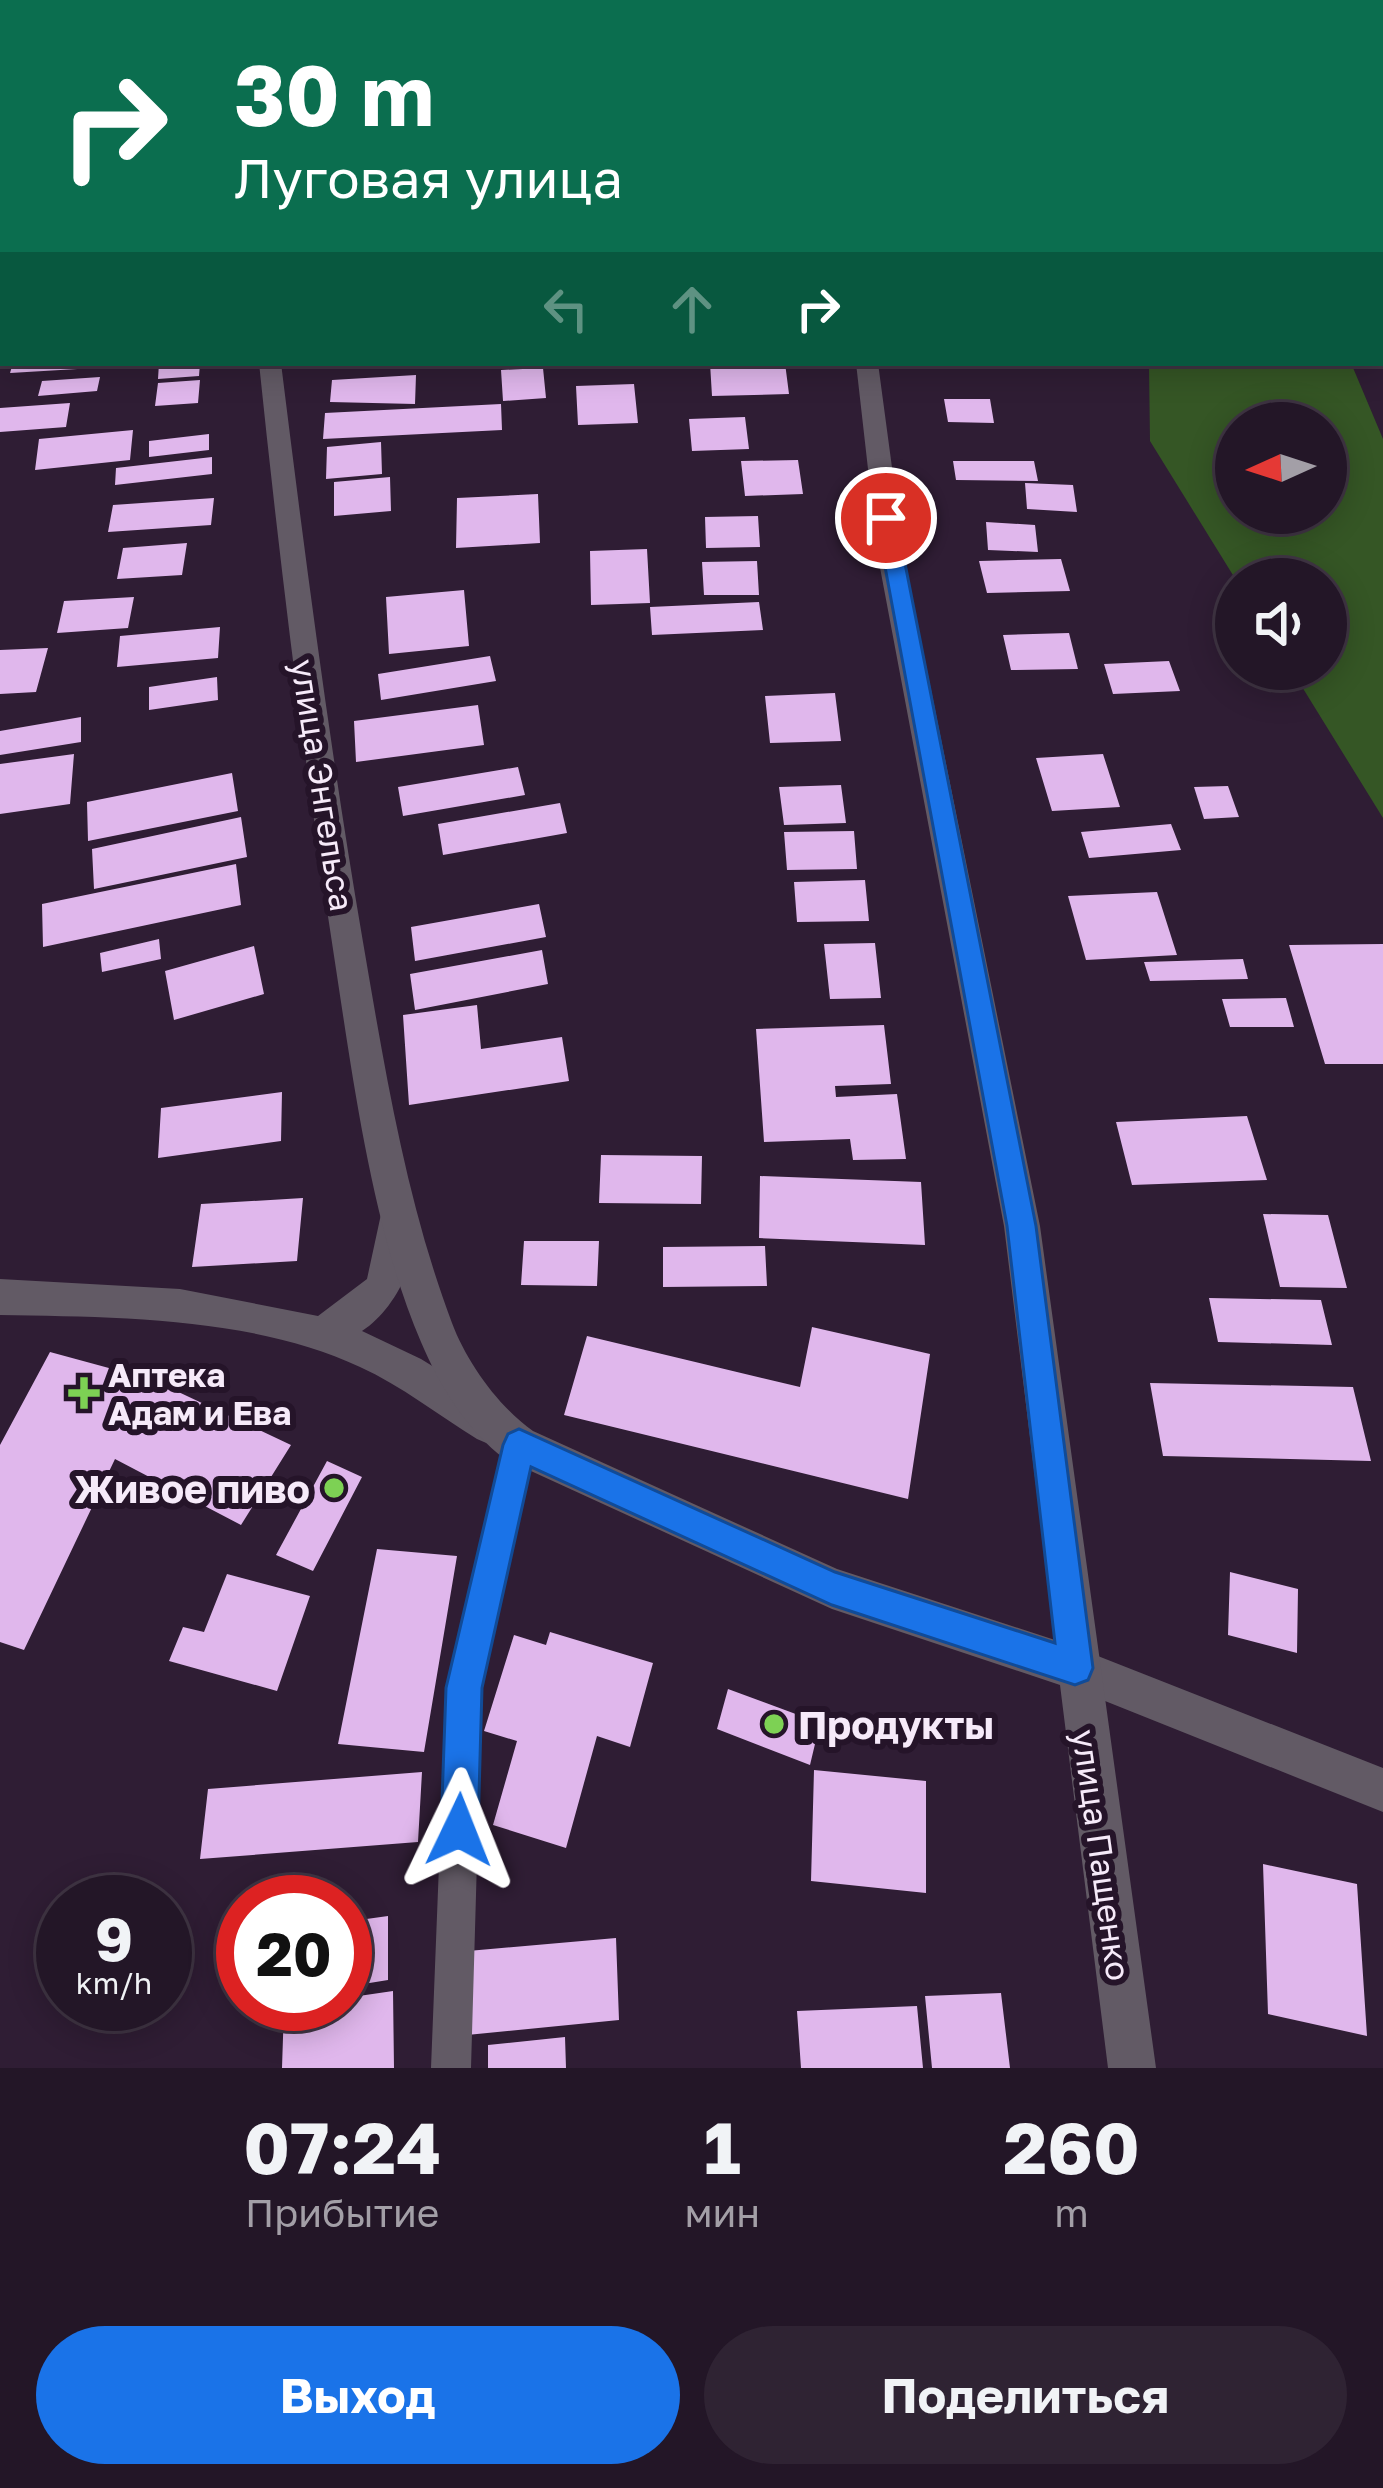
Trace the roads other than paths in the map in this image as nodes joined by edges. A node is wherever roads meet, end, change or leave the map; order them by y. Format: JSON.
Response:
{"nodes":[{"id":1,"x":270,"y":366,"type":"edge"},
{"id":2,"x":867,"y":366,"type":"edge"},
{"id":3,"x":398,"y":1203,"type":"junction"},
{"id":4,"x":0,"y":1297,"type":"edge"},
{"id":5,"x":318,"y":1336,"type":"junction"},
{"id":6,"x":506,"y":1436,"type":"junction"},
{"id":7,"x":1075,"y":1668,"type":"junction"},
{"id":8,"x":1383,"y":1790,"type":"edge"},
{"id":9,"x":451,"y":2068,"type":"edge"},
{"id":10,"x":1132,"y":2068,"type":"edge"}],
"edges":[{"from":1,"to":3,"type":"street","name":"улица Энгельса"},
{"from":2,"to":7,"type":"street","name":"улица Пащенко"},
{"from":3,"to":5,"type":"street","name":"улица Энгельса"},
{"from":3,"to":6,"type":"street","name":"улица Энгельса"},
{"from":4,"to":5,"type":"street"},
{"from":5,"to":6,"type":"street"},
{"from":6,"to":7,"type":"street"},
{"from":6,"to":9,"type":"lane"},
{"from":7,"to":8,"type":"street"},
{"from":7,"to":10,"type":"street","name":"улица Пащенко"}]}
